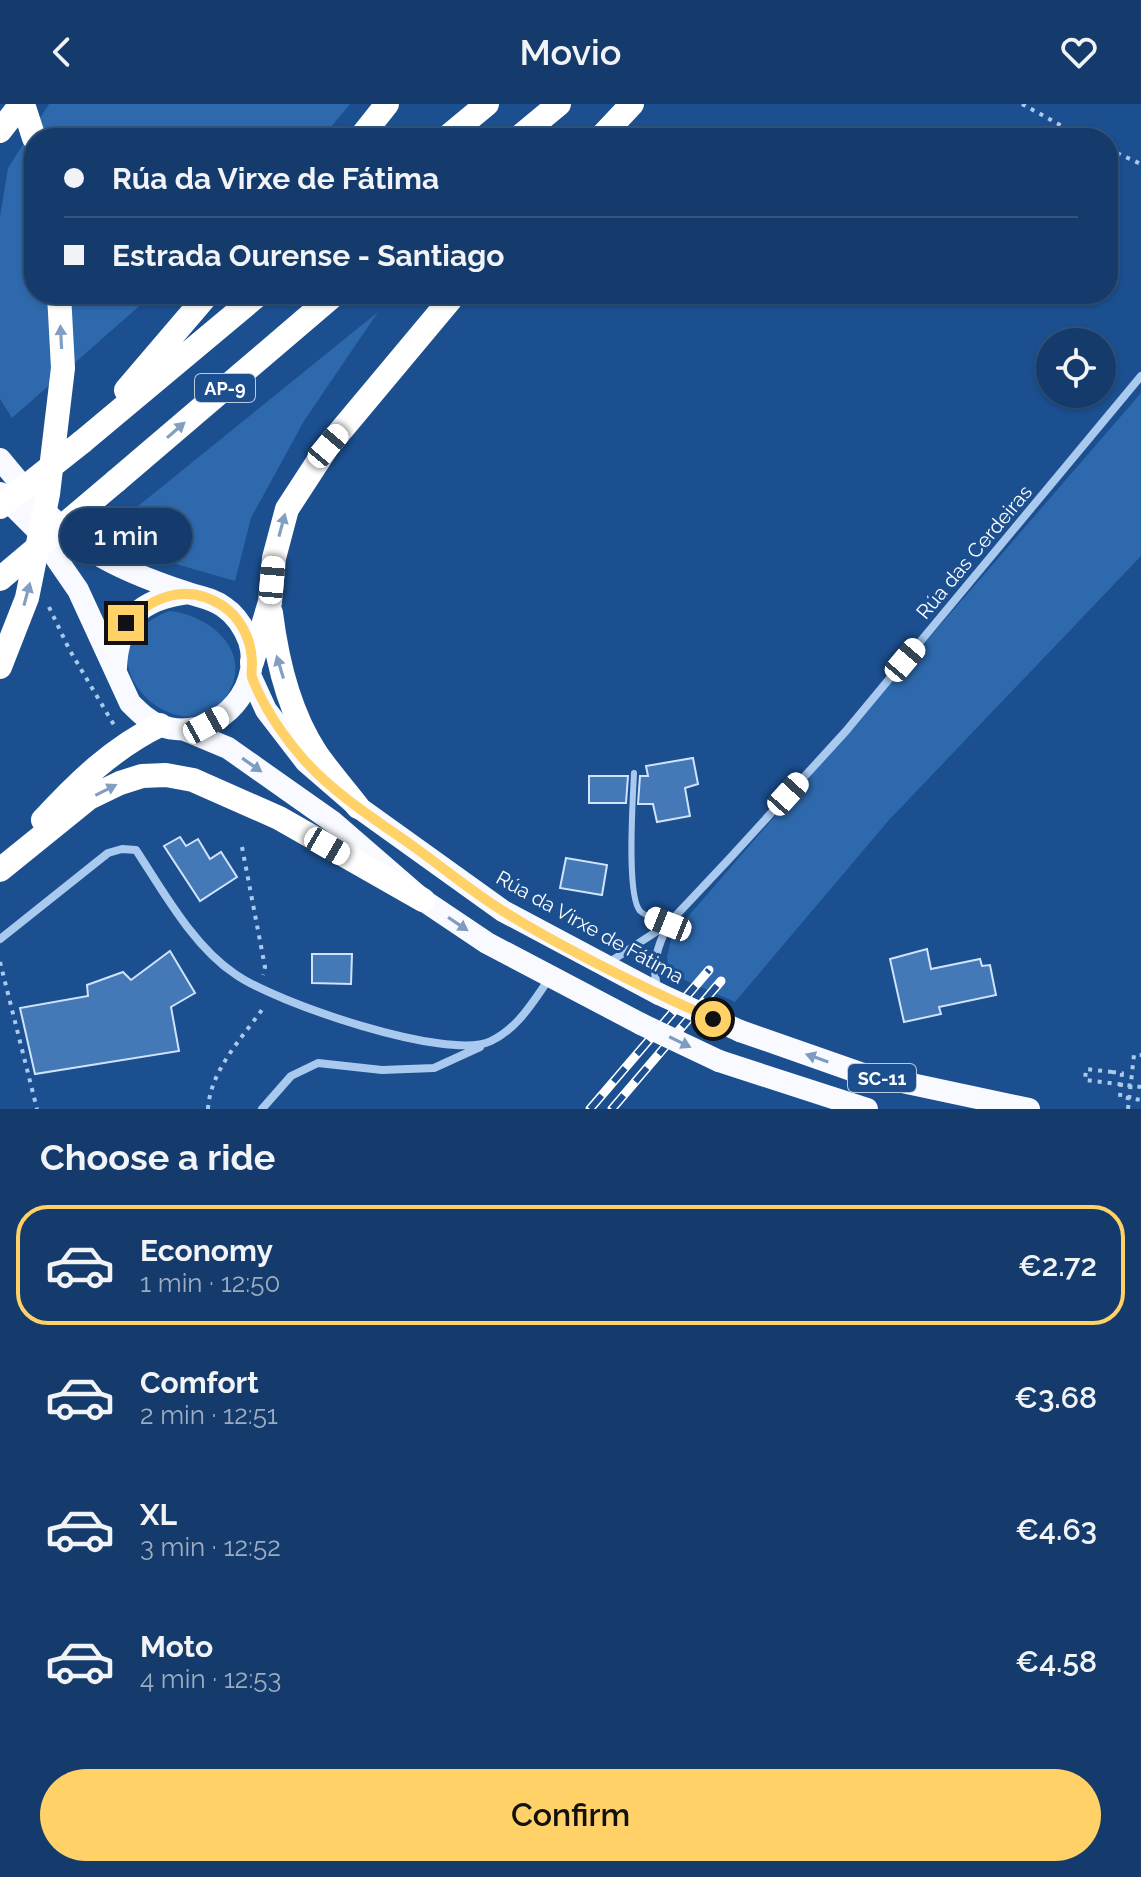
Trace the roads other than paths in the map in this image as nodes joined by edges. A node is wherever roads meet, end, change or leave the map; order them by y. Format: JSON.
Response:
{"nodes":[{"id":1,"x":22,"y":104,"type":"edge"},
{"id":2,"x":387,"y":104,"type":"edge"},
{"id":3,"x":487,"y":104,"type":"edge"},
{"id":4,"x":559,"y":104,"type":"edge"},
{"id":5,"x":632,"y":104,"type":"edge"},
{"id":6,"x":30,"y":128,"type":"edge"},
{"id":7,"x":368,"y":128,"type":"edge"},
{"id":8,"x":458,"y":128,"type":"edge"},
{"id":9,"x":530,"y":128,"type":"edge"},
{"id":10,"x":609,"y":128,"type":"edge"},
{"id":11,"x":0,"y":131,"type":"edge"},
{"id":12,"x":60,"y":304,"type":"edge"},
{"id":13,"x":199,"y":304,"type":"edge"},
{"id":14,"x":247,"y":304,"type":"edge"},
{"id":15,"x":323,"y":304,"type":"edge"},
{"id":16,"x":447,"y":304,"type":"edge"},
{"id":17,"x":1141,"y":376,"type":"edge"},
{"id":18,"x":82,"y":442,"type":"junction"},
{"id":19,"x":0,"y":459,"type":"edge"},
{"id":20,"x":0,"y":493,"type":"edge"},
{"id":21,"x":0,"y":507,"type":"edge"},
{"id":22,"x":0,"y":579,"type":"edge"},
{"id":23,"x":188,"y":593,"type":"junction"},
{"id":24,"x":270,"y":602,"type":"junction"},
{"id":25,"x":0,"y":667,"type":"edge"},
{"id":26,"x":116,"y":669,"type":"junction"},
{"id":27,"x":251,"y":669,"type":"junction"},
{"id":28,"x":172,"y":727,"type":"junction"},
{"id":29,"x":634,"y":773,"type":"dead end"},
{"id":30,"x":358,"y":807,"type":"junction"},
{"id":31,"x":0,"y":868,"type":"edge"},
{"id":32,"x":423,"y":900,"type":"junction"},
{"id":33,"x":668,"y":924,"type":"junction"},
{"id":34,"x":0,"y":939,"type":"edge"},
{"id":35,"x":604,"y":965,"type":"junction"},
{"id":36,"x":549,"y":978,"type":"junction"},
{"id":37,"x":659,"y":994,"type":"junction"},
{"id":38,"x":488,"y":1043,"type":"junction"},
{"id":39,"x":262,"y":1109,"type":"edge"},
{"id":40,"x":867,"y":1109,"type":"edge"},
{"id":41,"x":1029,"y":1109,"type":"edge"}],
"edges":[{"from":1,"to":6,"type":"highway"},
{"from":1,"to":11,"type":"highway"},
{"from":2,"to":7,"type":"highway"},
{"from":3,"to":8,"type":"highway"},
{"from":4,"to":9,"type":"highway"},
{"from":5,"to":10,"type":"highway"},
{"from":25,"to":12,"type":"highway","one_way":true,"bridge":true},
{"from":13,"to":18,"type":"highway"},
{"from":14,"to":18,"type":"highway","number":"AP-9"},
{"from":22,"to":15,"type":"highway","number":"AP-9","one_way":true,"bridge":true},
{"from":24,"to":16,"type":"highway","one_way":true},
{"from":17,"to":33,"type":"street","name":"Rúa das Cerdeiras"},
{"from":18,"to":21,"type":"highway","number":"AP-9","bridge":true},
{"from":19,"to":23,"type":"highway","number":"SC-11"},
{"from":20,"to":26,"type":"highway","number":"SC-11"},
{"from":23,"to":26,"type":"highway"},
{"from":23,"to":27,"type":"highway","number":"SC-11"},
{"from":24,"to":27,"type":"highway"},
{"from":30,"to":24,"type":"highway","one_way":true},
{"from":26,"to":28,"type":"highway","number":"SC-11"},
{"from":27,"to":28,"type":"highway"},
{"from":27,"to":30,"type":"highway","name":"Rúa da Virxe de Fátima","number":"SC-11"},
{"from":28,"to":31,"type":"highway"},
{"from":28,"to":32,"type":"highway","number":"SC-11","one_way":true},
{"from":29,"to":33,"type":"lane"},
{"from":30,"to":35,"type":"highway","name":"Rúa da Virxe de Fátima","number":"SC-11"},
{"from":31,"to":32,"type":"highway","one_way":true},
{"from":32,"to":36,"type":"highway","number":"SC-11","one_way":true},
{"from":33,"to":35,"type":"street","name":"Rúa das Cerdeiras"},
{"from":33,"to":37,"type":"street","name":"Rúa das Cerdeiras"},
{"from":34,"to":38,"type":"street"},
{"from":35,"to":37,"type":"highway","name":"Rúa da Virxe de Fátima","number":"SC-11"},
{"from":36,"to":38,"type":"street"},
{"from":36,"to":40,"type":"highway","number":"SC-11","one_way":true,"bridge":true},
{"from":41,"to":37,"type":"highway","name":"Rúa da Virxe de Fátima","number":"SC-11","one_way":true,"bridge":true},
{"from":38,"to":39,"type":"street"}]}
